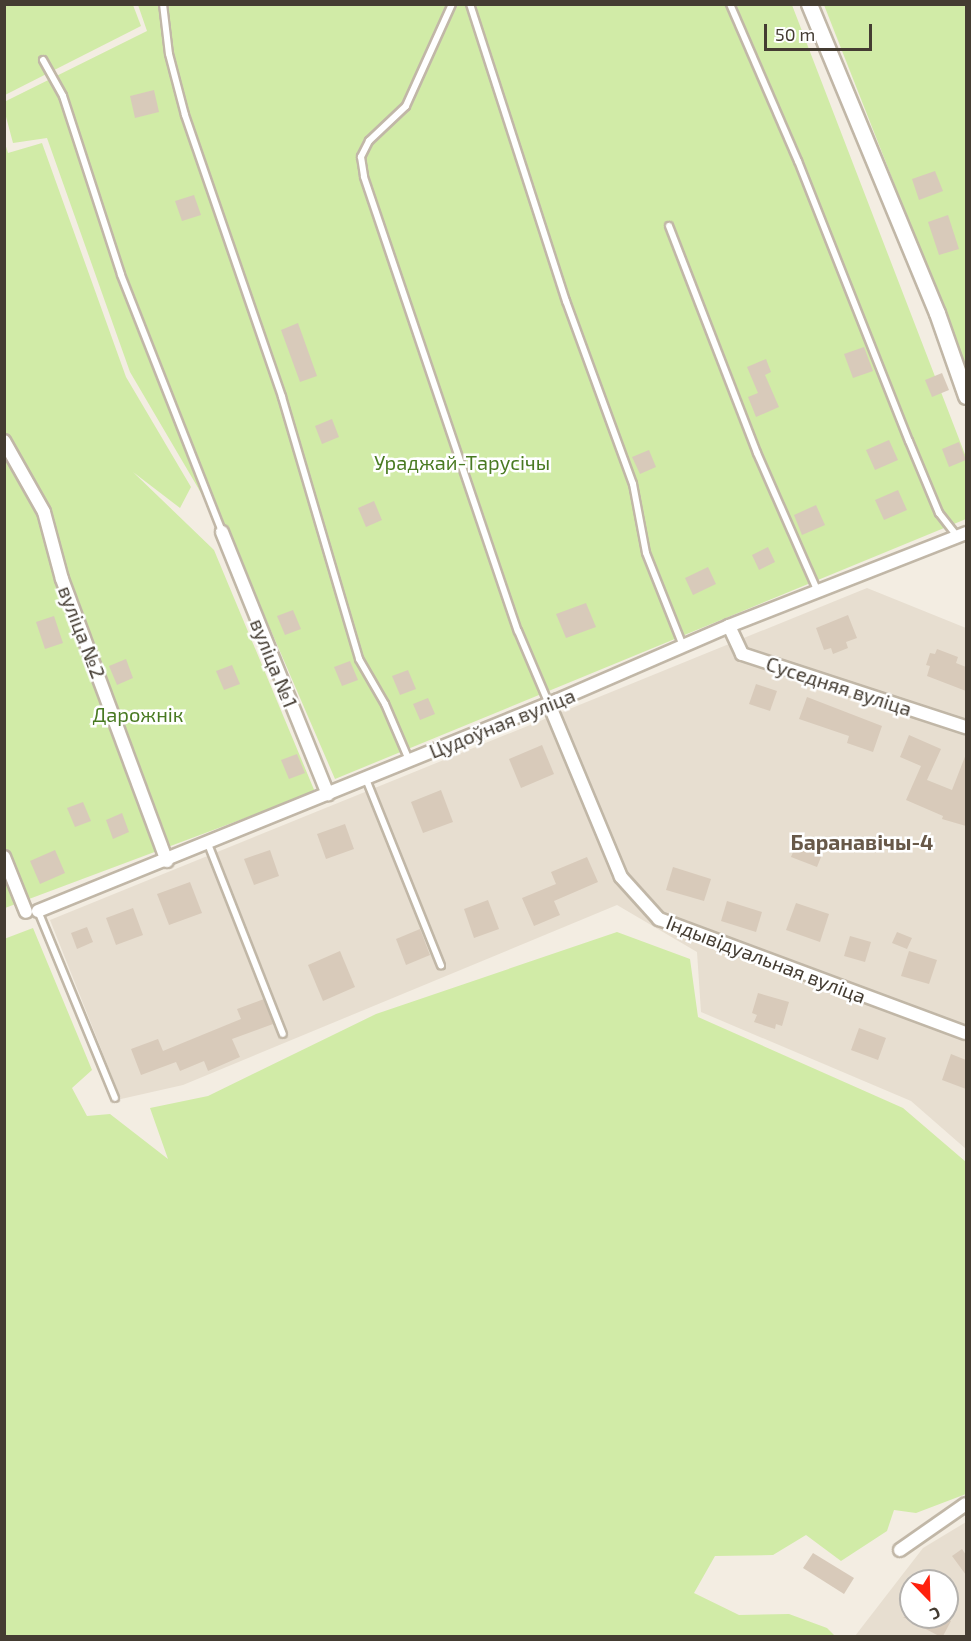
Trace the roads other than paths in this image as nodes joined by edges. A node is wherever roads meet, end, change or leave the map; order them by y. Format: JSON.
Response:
{"nodes":[{"id":1,"x":163,"y":4,"type":"edge"},
{"id":2,"x":452,"y":4,"type":"edge"},
{"id":3,"x":470,"y":4,"type":"edge"},
{"id":4,"x":730,"y":4,"type":"edge"},
{"id":5,"x":809,"y":4,"type":"edge"},
{"id":6,"x":44,"y":60,"type":"dead end"},
{"id":7,"x":669,"y":226,"type":"dead end"},
{"id":8,"x":966,"y":396,"type":"edge"},
{"id":9,"x":4,"y":441,"type":"edge"},
{"id":10,"x":222,"y":532,"type":"joint"},
{"id":11,"x":962,"y":535,"type":"edge"},
{"id":12,"x":817,"y":590,"type":"junction"},
{"id":13,"x":729,"y":626,"type":"junction"},
{"id":14,"x":683,"y":646,"type":"junction"},
{"id":15,"x":549,"y":704,"type":"junction"},
{"id":16,"x":966,"y":727,"type":"edge"},
{"id":17,"x":409,"y":761,"type":"junction"},
{"id":18,"x":366,"y":779,"type":"junction"},
{"id":19,"x":328,"y":794,"type":"junction"},
{"id":20,"x":208,"y":844,"type":"junction"},
{"id":21,"x":4,"y":857,"type":"edge"},
{"id":22,"x":167,"y":861,"type":"junction"},
{"id":23,"x":32,"y":911,"type":"junction"},
{"id":24,"x":441,"y":966,"type":"dead end"},
{"id":25,"x":966,"y":1033,"type":"edge"},
{"id":26,"x":283,"y":1034,"type":"dead end"},
{"id":27,"x":115,"y":1098,"type":"dead end"},
{"id":28,"x":966,"y":1504,"type":"edge"},
{"id":29,"x":900,"y":1550,"type":"dead end"}],
"edges":[{"from":1,"to":17,"type":"lane"},
{"from":2,"to":15,"type":"lane"},
{"from":3,"to":14,"type":"lane"},
{"from":4,"to":11,"type":"lane"},
{"from":5,"to":8,"type":"street"},
{"from":6,"to":10,"type":"lane"},
{"from":7,"to":12,"type":"lane"},
{"from":9,"to":22,"type":"street","name":"вуліца №2"},
{"from":10,"to":19,"type":"street","name":"вуліца №1"},
{"from":11,"to":12,"type":"street","name":"Цудоўная вуліца"},
{"from":12,"to":13,"type":"street","name":"Цудоўная вуліца"},
{"from":13,"to":14,"type":"street","name":"Цудоўная вуліца"},
{"from":13,"to":16,"type":"street","name":"Суседняя вуліца"},
{"from":14,"to":15,"type":"street","name":"Цудоўная вуліца"},
{"from":15,"to":17,"type":"street","name":"Цудоўная вуліца"},
{"from":15,"to":25,"type":"street","name":"Індывідуальная вуліца"},
{"from":17,"to":18,"type":"street","name":"Цудоўная вуліца"},
{"from":18,"to":19,"type":"street","name":"Цудоўная вуліца"},
{"from":18,"to":24,"type":"lane"},
{"from":19,"to":20,"type":"street","name":"Цудоўная вуліца"},
{"from":20,"to":22,"type":"street","name":"Цудоўная вуліца"},
{"from":20,"to":26,"type":"lane"},
{"from":21,"to":23,"type":"street"},
{"from":22,"to":23,"type":"street","name":"Цудоўная вуліца"},
{"from":23,"to":27,"type":"lane"},
{"from":28,"to":29,"type":"street"}]}
